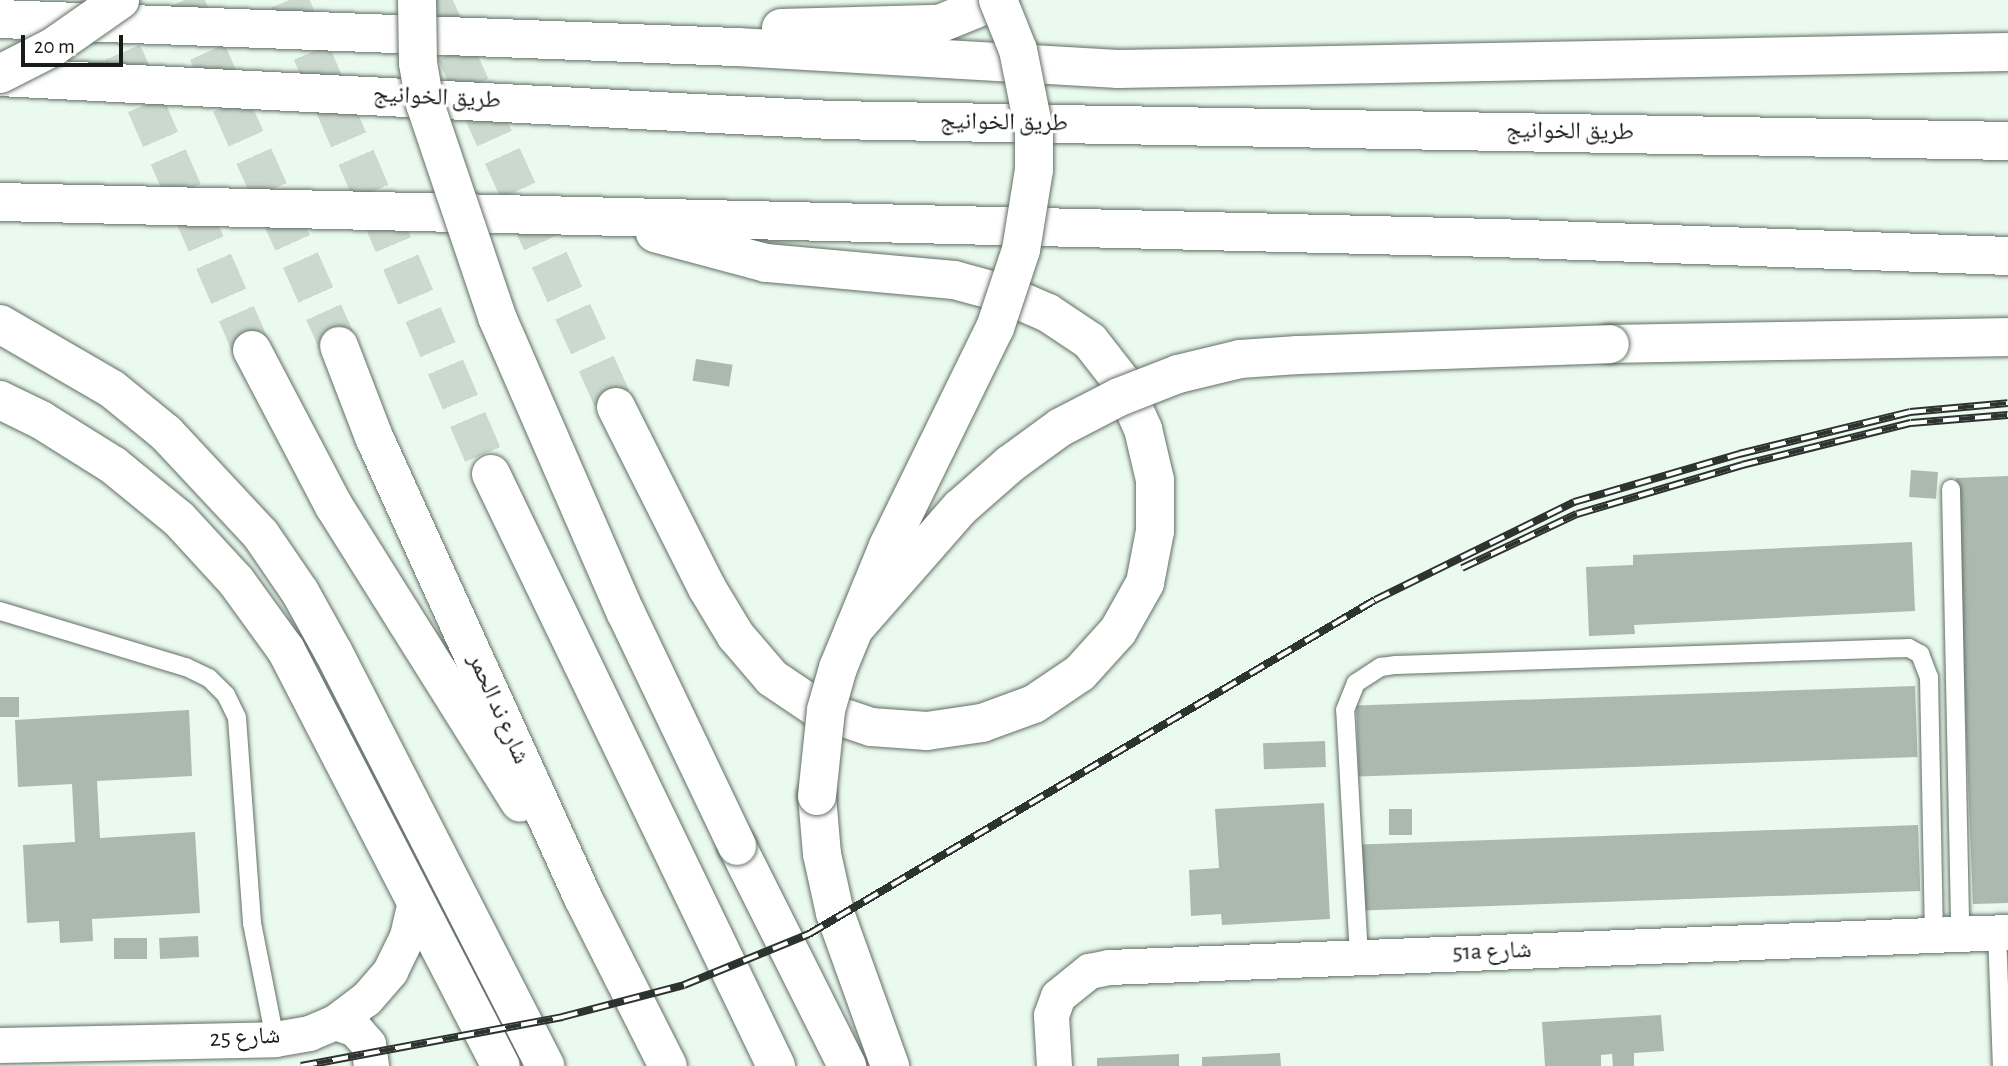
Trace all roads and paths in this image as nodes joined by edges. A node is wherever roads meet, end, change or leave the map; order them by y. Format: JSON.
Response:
{"nodes":[{"id":1,"x":120,"y":0,"type":"edge"},
{"id":2,"x":417,"y":0,"type":"edge"},
{"id":3,"x":998,"y":0,"type":"edge"},
{"id":4,"x":0,"y":19,"type":"edge"},
{"id":5,"x":737,"y":47,"type":"junction"},
{"id":6,"x":2008,"y":52,"type":"edge"},
{"id":7,"x":0,"y":76,"type":"edge"},
{"id":8,"x":2008,"y":141,"type":"edge"},
{"id":9,"x":0,"y":202,"type":"edge"},
{"id":10,"x":624,"y":220,"type":"junction"},
{"id":11,"x":2008,"y":256,"type":"edge"},
{"id":12,"x":0,"y":324,"type":"edge"},
{"id":13,"x":2008,"y":337,"type":"edge"},
{"id":14,"x":339,"y":346,"type":"tunnel mouth"},
{"id":15,"x":252,"y":350,"type":"tunnel mouth"},
{"id":16,"x":0,"y":400,"type":"edge"},
{"id":17,"x":617,"y":407,"type":"tunnel mouth"},
{"id":18,"x":491,"y":474,"type":"tunnel mouth"},
{"id":19,"x":1951,"y":489,"type":"dead end"},
{"id":20,"x":0,"y":611,"type":"edge"},
{"id":21,"x":854,"y":629,"type":"junction"},
{"id":22,"x":583,"y":898,"type":"junction"},
{"id":23,"x":415,"y":900,"type":"junction"},
{"id":24,"x":2003,"y":932,"type":"edge"},
{"id":25,"x":1947,"y":934,"type":"junction"},
{"id":26,"x":1359,"y":957,"type":"junction"},
{"id":27,"x":335,"y":1022,"type":"junction"},
{"id":28,"x":275,"y":1039,"type":"junction"},
{"id":29,"x":0,"y":1045,"type":"edge"},
{"id":30,"x":371,"y":1066,"type":"edge"},
{"id":31,"x":501,"y":1066,"type":"edge"},
{"id":32,"x":545,"y":1066,"type":"edge"},
{"id":33,"x":668,"y":1066,"type":"edge"},
{"id":34,"x":776,"y":1066,"type":"edge"},
{"id":35,"x":847,"y":1066,"type":"edge"},
{"id":36,"x":890,"y":1066,"type":"edge"},
{"id":37,"x":1054,"y":1066,"type":"edge"},
{"id":38,"x":2002,"y":1066,"type":"edge"}],
"edges":[{"from":1,"to":7,"type":"main road","bridge":true},
{"from":2,"to":35,"type":"main road","bridge":true},
{"from":3,"to":5,"type":"main road"},
{"from":3,"to":21,"type":"main road","bridge":true},
{"from":4,"to":5,"type":"main road"},
{"from":5,"to":6,"type":"main road"},
{"from":7,"to":8,"type":"main road","name":"طريق الخوانيج"},
{"from":9,"to":10,"type":"main road"},
{"from":10,"to":11,"type":"main road"},
{"from":10,"to":17,"type":"main road"},
{"from":12,"to":32,"type":"main road"},
{"from":13,"to":21,"type":"main road","bridge":true},
{"from":14,"to":22,"type":"main road","name":"شارع ند الحمر"},
{"from":15,"to":22,"type":"main road"},
{"from":16,"to":23,"type":"main road"},
{"from":18,"to":34,"type":"main road"},
{"from":19,"to":25,"type":"lane"},
{"from":20,"to":28,"type":"lane"},
{"from":21,"to":36,"type":"main road","bridge":true},
{"from":22,"to":33,"type":"main road","name":"شارع ند الحمر"},
{"from":23,"to":27,"type":"street","name":"شارع 25"},
{"from":23,"to":31,"type":"main road"},
{"from":24,"to":25,"type":"street","name":"51a شارع"},
{"from":24,"to":38,"type":"lane"},
{"from":25,"to":26,"type":"street","name":"51a شارع"},
{"from":25,"to":26,"type":"lane"},
{"from":26,"to":37,"type":"street","name":"51a شارع"},
{"from":27,"to":28,"type":"street","name":"شارع 25"},
{"from":27,"to":30,"type":"street"},
{"from":28,"to":29,"type":"street","name":"شارع 25"}]}
